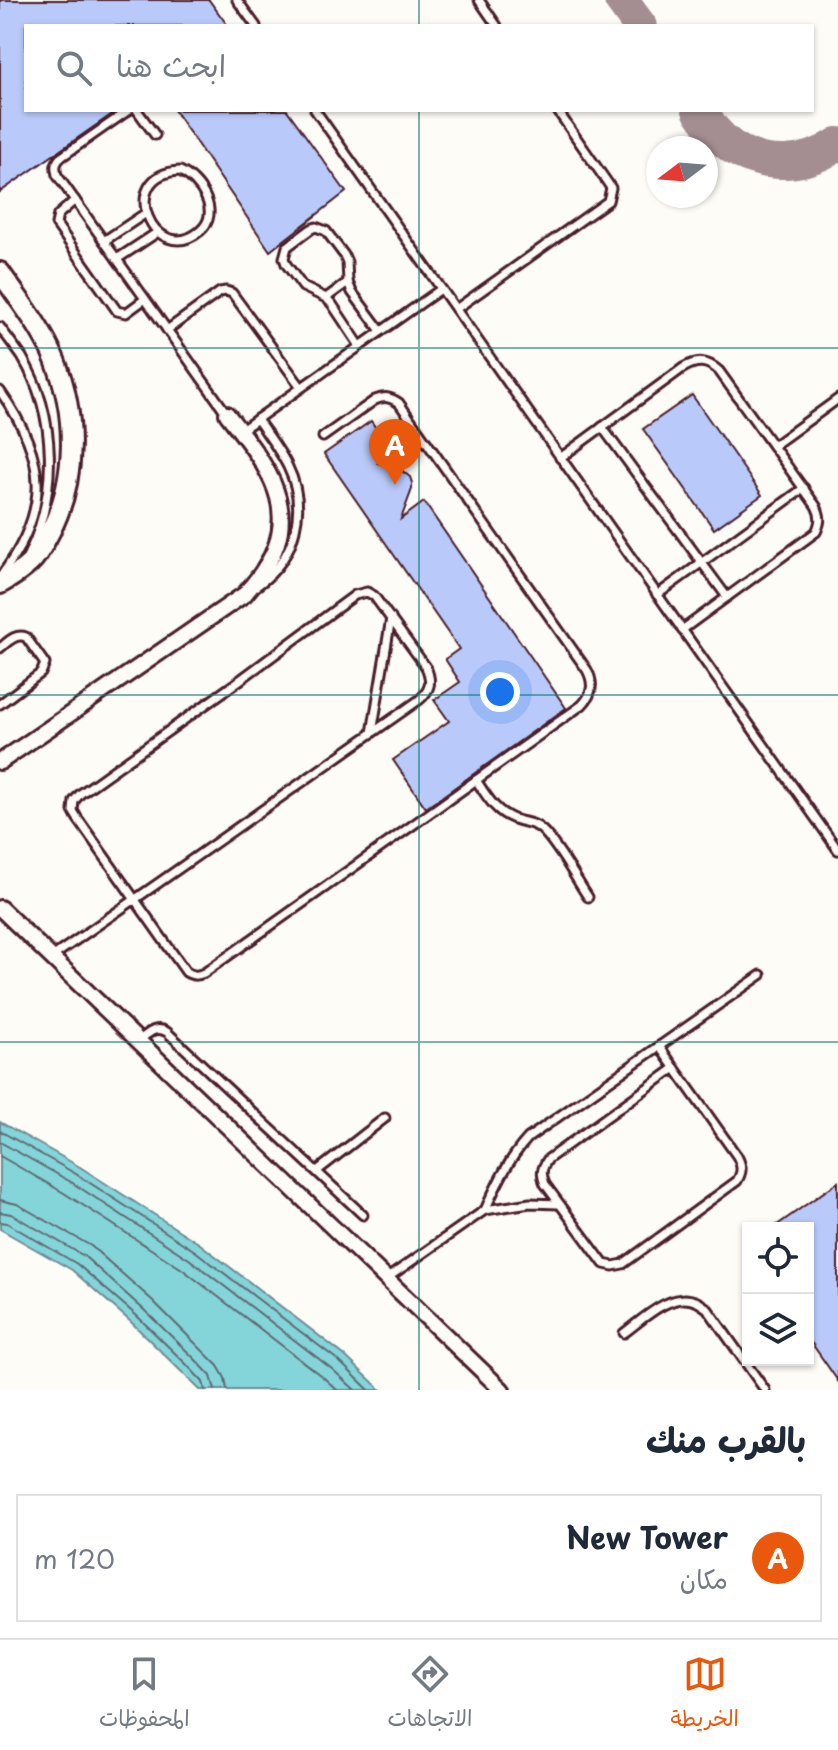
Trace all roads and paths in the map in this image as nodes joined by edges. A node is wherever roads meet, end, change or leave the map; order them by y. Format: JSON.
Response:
{"nodes":[{"id":1,"x":237,"y":0,"type":"edge"},
{"id":2,"x":479,"y":0,"type":"edge"},
{"id":3,"x":255,"y":24,"type":"edge"},
{"id":4,"x":496,"y":24,"type":"edge"},
{"id":5,"x":126,"y":112,"type":"edge"},
{"id":6,"x":138,"y":112,"type":"edge"},
{"id":7,"x":316,"y":112,"type":"edge"},
{"id":8,"x":558,"y":112,"type":"edge"},
{"id":9,"x":155,"y":135,"type":"dead end"},
{"id":10,"x":75,"y":200,"type":"junction"},
{"id":11,"x":146,"y":213,"type":"junction"},
{"id":12,"x":158,"y":232,"type":"junction"},
{"id":13,"x":104,"y":241,"type":"junction"},
{"id":14,"x":117,"y":259,"type":"junction"},
{"id":15,"x":0,"y":272,"type":"edge"},
{"id":16,"x":348,"y":282,"type":"junction"},
{"id":17,"x":441,"y":289,"type":"junction"},
{"id":18,"x":326,"y":298,"type":"junction"},
{"id":19,"x":145,"y":299,"type":"junction"},
{"id":20,"x":456,"y":309,"type":"junction"},
{"id":21,"x":0,"y":327,"type":"edge"},
{"id":22,"x":167,"y":330,"type":"junction"},
{"id":23,"x":381,"y":331,"type":"junction"},
{"id":24,"x":360,"y":346,"type":"junction"},
{"id":25,"x":301,"y":387,"type":"junction"},
{"id":26,"x":0,"y":391,"type":"edge"},
{"id":27,"x":838,"y":399,"type":"edge"},
{"id":28,"x":227,"y":414,"type":"joint"},
{"id":29,"x":257,"y":419,"type":"junction"},
{"id":30,"x":602,"y":427,"type":"junction"},
{"id":31,"x":240,"y":431,"type":"junction"},
{"id":32,"x":323,"y":437,"type":"dead end"},
{"id":33,"x":773,"y":446,"type":"junction"},
{"id":34,"x":560,"y":458,"type":"junction"},
{"id":35,"x":804,"y":488,"type":"junction"},
{"id":36,"x":40,"y":512,"type":"junction"},
{"id":37,"x":702,"y":562,"type":"junction"},
{"id":38,"x":1,"y":581,"type":"edge"},
{"id":39,"x":245,"y":594,"type":"junction"},
{"id":40,"x":657,"y":595,"type":"junction"},
{"id":41,"x":727,"y":597,"type":"junction"},
{"id":42,"x":391,"y":618,"type":"junction"},
{"id":43,"x":682,"y":630,"type":"junction"},
{"id":44,"x":0,"y":648,"type":"edge"},
{"id":45,"x":0,"y":704,"type":"edge"},
{"id":46,"x":372,"y":733,"type":"junction"},
{"id":47,"x":0,"y":762,"type":"edge"},
{"id":48,"x":476,"y":780,"type":"junction"},
{"id":49,"x":838,"y":850,"type":"edge"},
{"id":50,"x":588,"y":897,"type":"dead end"},
{"id":51,"x":135,"y":899,"type":"junction"},
{"id":52,"x":0,"y":908,"type":"edge"},
{"id":53,"x":52,"y":958,"type":"junction"},
{"id":54,"x":761,"y":975,"type":"dead end"},
{"id":55,"x":138,"y":1041,"type":"junction"},
{"id":56,"x":659,"y":1046,"type":"junction"},
{"id":57,"x":675,"y":1068,"type":"junction"},
{"id":58,"x":385,"y":1118,"type":"dead end"},
{"id":59,"x":317,"y":1171,"type":"junction"},
{"id":60,"x":559,"y":1204,"type":"junction"},
{"id":61,"x":485,"y":1210,"type":"junction"},
{"id":62,"x":363,"y":1215,"type":"dead end"},
{"id":63,"x":386,"y":1279,"type":"junction"},
{"id":64,"x":624,"y":1333,"type":"dead end"},
{"id":65,"x":502,"y":1390,"type":"edge"},
{"id":66,"x":765,"y":1390,"type":"edge"}],
"edges":[{"from":1,"to":3,"type":"lane"},
{"from":2,"to":4,"type":"lane"},
{"from":5,"to":10,"type":"lane"},
{"from":6,"to":9,"type":"lane"},
{"from":7,"to":17,"type":"lane"},
{"from":8,"to":20,"type":"lane"},
{"from":10,"to":13,"type":"lane"},
{"from":10,"to":19,"type":"lane"},
{"from":11,"to":12,"type":"lane"},
{"from":11,"to":12,"type":"lane"},
{"from":11,"to":13,"type":"lane"},
{"from":12,"to":14,"type":"lane"},
{"from":13,"to":14,"type":"lane"},
{"from":14,"to":19,"type":"lane"},
{"from":15,"to":38,"type":"street"},
{"from":16,"to":18,"type":"lane"},
{"from":16,"to":18,"type":"lane"},
{"from":16,"to":23,"type":"lane"},
{"from":17,"to":20,"type":"lane"},
{"from":17,"to":23,"type":"lane"},
{"from":18,"to":24,"type":"lane"},
{"from":19,"to":22,"type":"lane"},
{"from":20,"to":34,"type":"lane"},
{"from":21,"to":36,"type":"lane"},
{"from":22,"to":25,"type":"lane"},
{"from":22,"to":28,"type":"lane"},
{"from":23,"to":24,"type":"lane"},
{"from":24,"to":25,"type":"lane"},
{"from":25,"to":29,"type":"lane"},
{"from":26,"to":36,"type":"lane"},
{"from":27,"to":33,"type":"lane"},
{"from":28,"to":31,"type":"street"},
{"from":29,"to":31,"type":"lane"},
{"from":29,"to":39,"type":"lane"},
{"from":30,"to":33,"type":"lane"},
{"from":30,"to":34,"type":"lane"},
{"from":30,"to":37,"type":"lane"},
{"from":31,"to":39,"type":"street"},
{"from":32,"to":48,"type":"lane"},
{"from":33,"to":35,"type":"lane"},
{"from":34,"to":40,"type":"lane"},
{"from":35,"to":37,"type":"lane"},
{"from":35,"to":41,"type":"lane"},
{"from":36,"to":38,"type":"lane"},
{"from":37,"to":40,"type":"lane"},
{"from":37,"to":41,"type":"lane"},
{"from":39,"to":47,"type":"street"},
{"from":40,"to":43,"type":"lane"},
{"from":41,"to":43,"type":"lane"},
{"from":42,"to":46,"type":"lane"},
{"from":42,"to":46,"type":"lane"},
{"from":42,"to":51,"type":"lane"},
{"from":43,"to":49,"type":"lane"},
{"from":44,"to":45,"type":"lane"},
{"from":46,"to":51,"type":"lane"},
{"from":48,"to":50,"type":"lane"},
{"from":48,"to":51,"type":"lane"},
{"from":51,"to":53,"type":"lane"},
{"from":52,"to":53,"type":"street"},
{"from":53,"to":55,"type":"street"},
{"from":54,"to":56,"type":"lane"},
{"from":55,"to":59,"type":"lane"},
{"from":55,"to":63,"type":"street"},
{"from":56,"to":57,"type":"lane"},
{"from":56,"to":61,"type":"lane"},
{"from":57,"to":60,"type":"lane"},
{"from":57,"to":60,"type":"lane"},
{"from":58,"to":59,"type":"lane"},
{"from":59,"to":62,"type":"lane"},
{"from":60,"to":61,"type":"lane"},
{"from":61,"to":63,"type":"lane"},
{"from":63,"to":65,"type":"street"},
{"from":64,"to":66,"type":"lane"}]}
